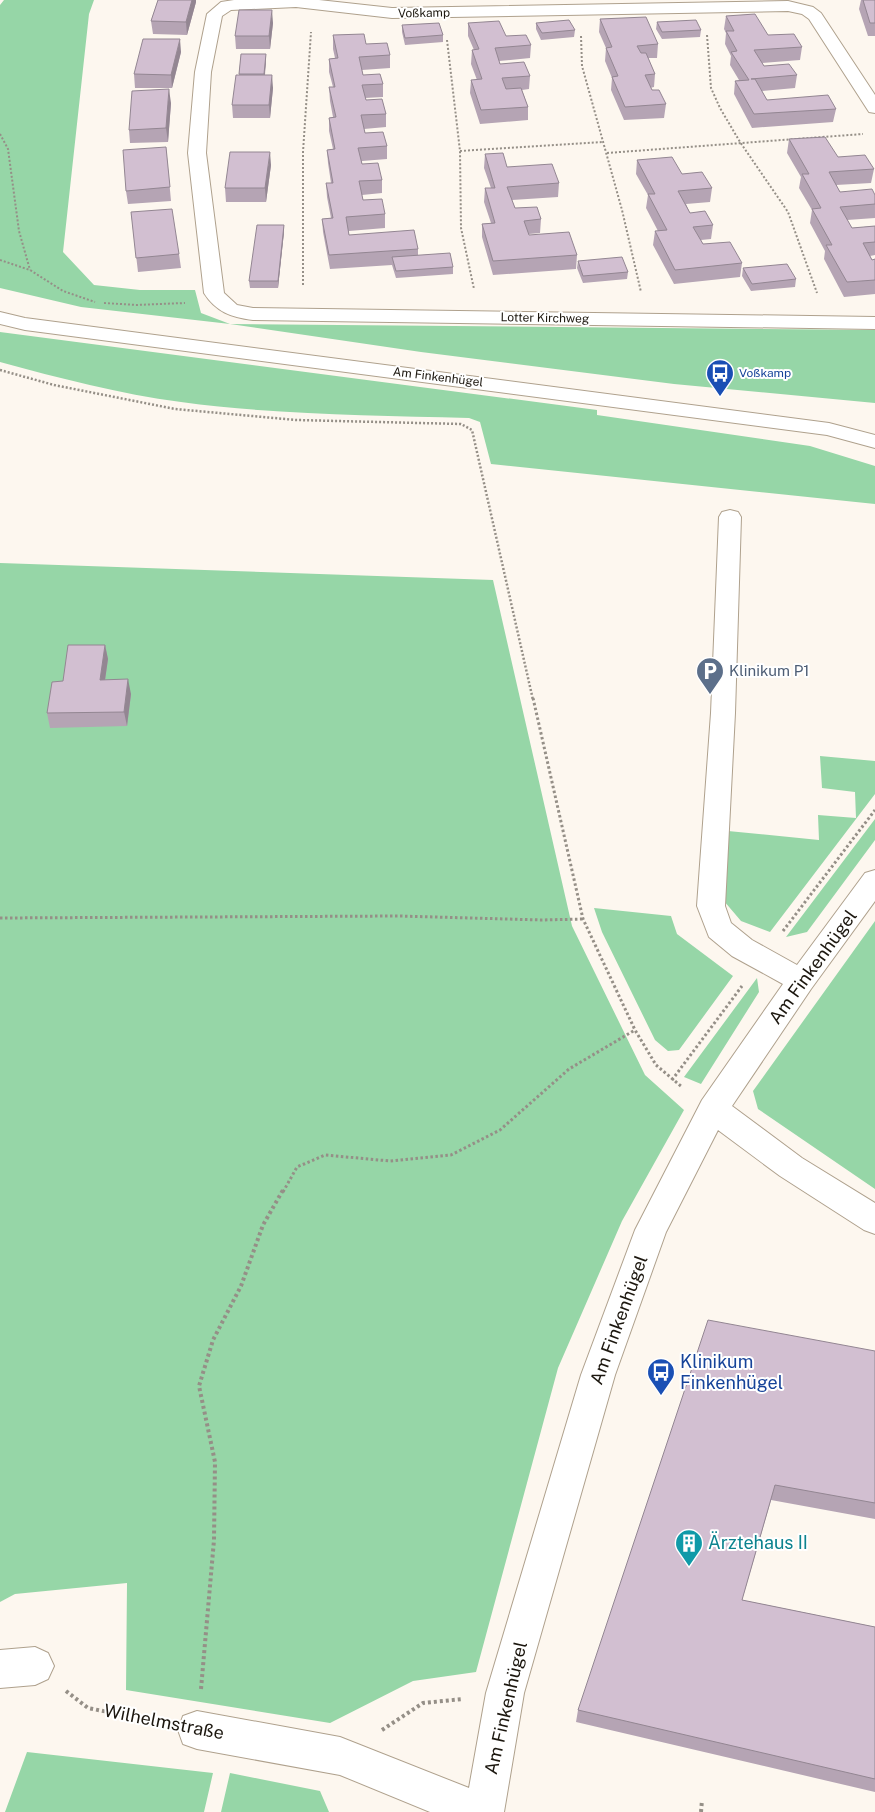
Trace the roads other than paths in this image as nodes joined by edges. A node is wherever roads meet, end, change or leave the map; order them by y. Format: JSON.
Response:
{"nodes":[{"id":1,"x":812,"y":5,"type":"edge"},
{"id":2,"x":875,"y":108,"type":"edge"},
{"id":3,"x":218,"y":302,"type":"joint"},
{"id":4,"x":0,"y":318,"type":"edge"},
{"id":5,"x":875,"y":323,"type":"edge"},
{"id":6,"x":875,"y":442,"type":"edge"},
{"id":7,"x":730,"y":517,"type":"dead end"},
{"id":8,"x":875,"y":880,"type":"edge"},
{"id":9,"x":801,"y":981,"type":"junction"},
{"id":10,"x":714,"y":1109,"type":"junction"},
{"id":11,"x":875,"y":1220,"type":"edge"},
{"id":12,"x":197,"y":1730,"type":"road end"},
{"id":13,"x":478,"y":1812,"type":"edge"},
{"id":14,"x":484,"y":1812,"type":"edge"}],
"edges":[{"from":1,"to":2,"type":"street","name":"Voßkamp"},
{"from":1,"to":3,"type":"street","name":"Voßkamp"},
{"from":3,"to":5,"type":"street","name":"Lotter Kirchweg"},
{"from":4,"to":6,"type":"street","name":"Am Finkenhügel"},
{"from":7,"to":9,"type":"street"},
{"from":8,"to":9,"type":"street","name":"Am Finkenhügel"},
{"from":9,"to":10,"type":"street","name":"Am Finkenhügel"},
{"from":10,"to":11,"type":"street"},
{"from":10,"to":14,"type":"street","name":"Am Finkenhügel"},
{"from":12,"to":13,"type":"street","name":"Wilhelmstraße"}]}
